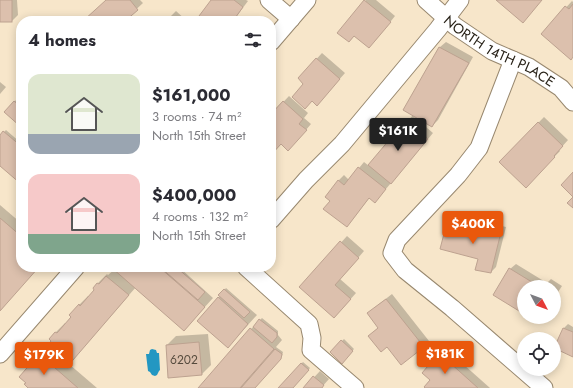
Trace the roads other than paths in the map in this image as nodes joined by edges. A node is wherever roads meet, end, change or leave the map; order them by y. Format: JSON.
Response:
{"nodes":[{"id":1,"x":269,"y":0,"type":"edge"},
{"id":2,"x":307,"y":0,"type":"edge"},
{"id":3,"x":426,"y":0,"type":"edge"},
{"id":4,"x":460,"y":0,"type":"edge"},
{"id":5,"x":446,"y":18,"type":"junction"},
{"id":6,"x":291,"y":19,"type":"junction"},
{"id":7,"x":276,"y":36,"type":"edge"},
{"id":8,"x":513,"y":60,"type":"junction"},
{"id":9,"x":573,"y":102,"type":"edge"},
{"id":10,"x":276,"y":214,"type":"edge"},
{"id":11,"x":72,"y":272,"type":"edge"},
{"id":12,"x":252,"y":272,"type":"edge"},
{"id":13,"x":0,"y":354,"type":"edge"},
{"id":14,"x":355,"y":388,"type":"edge"},
{"id":15,"x":544,"y":388,"type":"edge"}],
"edges":[{"from":1,"to":6,"type":"street"},
{"from":2,"to":6,"type":"street"},
{"from":3,"to":5,"type":"street","name":"NORTH 14TH PLACE"},
{"from":4,"to":5,"type":"street"},
{"from":5,"to":8,"type":"street","name":"NORTH 14TH PLACE"},
{"from":5,"to":10,"type":"street"},
{"from":6,"to":7,"type":"street"},
{"from":8,"to":9,"type":"street","name":"NORTH 14TH PLACE"},
{"from":8,"to":15,"type":"street"},
{"from":11,"to":13,"type":"street"},
{"from":12,"to":14,"type":"street"}]}
